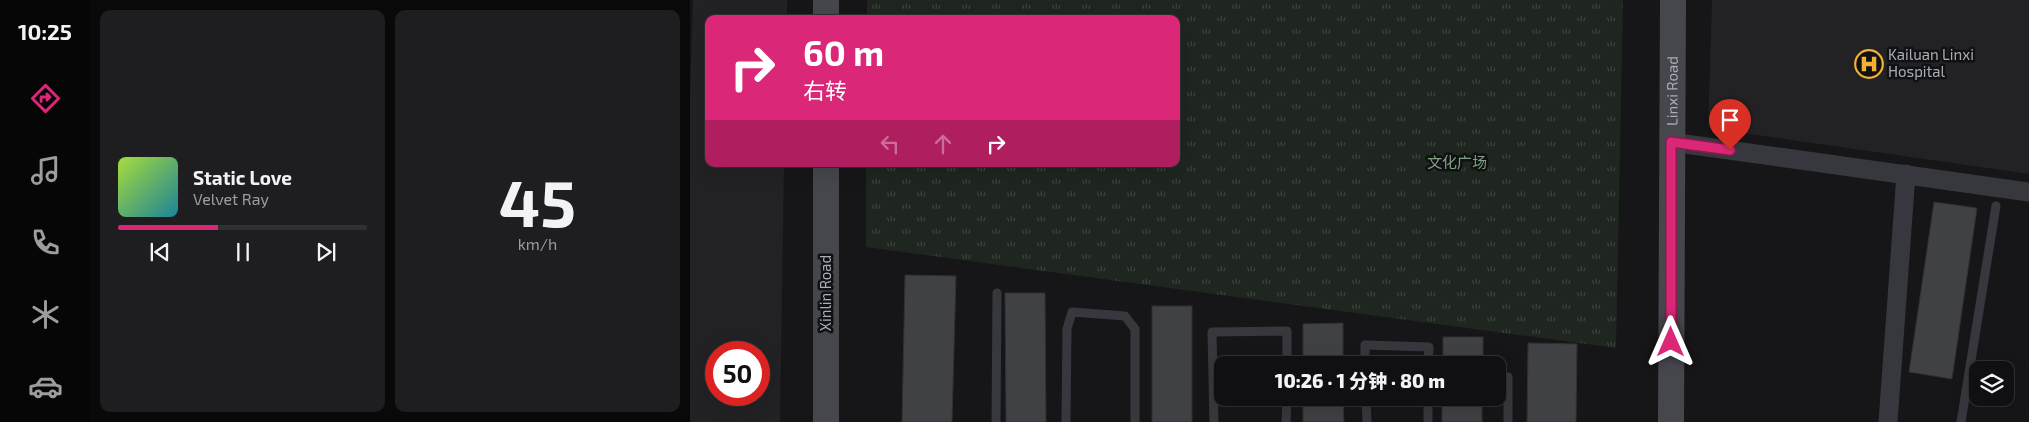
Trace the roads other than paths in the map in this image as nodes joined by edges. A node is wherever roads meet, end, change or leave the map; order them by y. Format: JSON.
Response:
{"nodes":[{"id":1,"x":826,"y":0,"type":"edge"},
{"id":2,"x":1673,"y":0,"type":"edge"},
{"id":3,"x":826,"y":15,"type":"edge"},
{"id":4,"x":1671,"y":142,"type":"junction"},
{"id":5,"x":826,"y":167,"type":"edge"},
{"id":6,"x":1906,"y":174,"type":"junction"},
{"id":7,"x":2029,"y":192,"type":"edge"},
{"id":8,"x":1996,"y":206,"type":"dead end"},
{"id":9,"x":997,"y":292,"type":"dead end"},
{"id":10,"x":1287,"y":356,"type":"edge"},
{"id":11,"x":1365,"y":356,"type":"edge"},
{"id":12,"x":1428,"y":356,"type":"edge"},
{"id":13,"x":1508,"y":377,"type":"dead end"},
{"id":14,"x":1287,"y":406,"type":"edge"},
{"id":15,"x":1366,"y":406,"type":"edge"},
{"id":16,"x":1428,"y":406,"type":"edge"},
{"id":17,"x":826,"y":422,"type":"edge"},
{"id":18,"x":996,"y":422,"type":"edge"},
{"id":19,"x":1066,"y":422,"type":"edge"},
{"id":20,"x":1135,"y":422,"type":"edge"},
{"id":21,"x":1214,"y":422,"type":"edge"},
{"id":22,"x":1286,"y":422,"type":"edge"},
{"id":23,"x":1366,"y":422,"type":"edge"},
{"id":24,"x":1428,"y":422,"type":"edge"},
{"id":25,"x":1508,"y":422,"type":"edge"},
{"id":26,"x":1671,"y":422,"type":"edge"},
{"id":27,"x":1888,"y":422,"type":"edge"},
{"id":28,"x":1961,"y":422,"type":"edge"}],
"edges":[{"from":1,"to":3,"type":"main road"},
{"from":2,"to":4,"type":"main road","name":"Linxi Road"},
{"from":4,"to":6,"type":"street"},
{"from":4,"to":26,"type":"main road","name":"Linxi Road"},
{"from":5,"to":17,"type":"main road","name":"Xinlin Road"},
{"from":6,"to":7,"type":"street"},
{"from":6,"to":27,"type":"street"},
{"from":8,"to":28,"type":"lane"},
{"from":9,"to":18,"type":"lane"},
{"from":10,"to":21,"type":"lane"},
{"from":11,"to":12,"type":"lane"},
{"from":13,"to":25,"type":"lane"},
{"from":14,"to":22,"type":"lane"},
{"from":15,"to":23,"type":"lane"},
{"from":16,"to":24,"type":"lane"},
{"from":19,"to":20,"type":"lane"}]}
